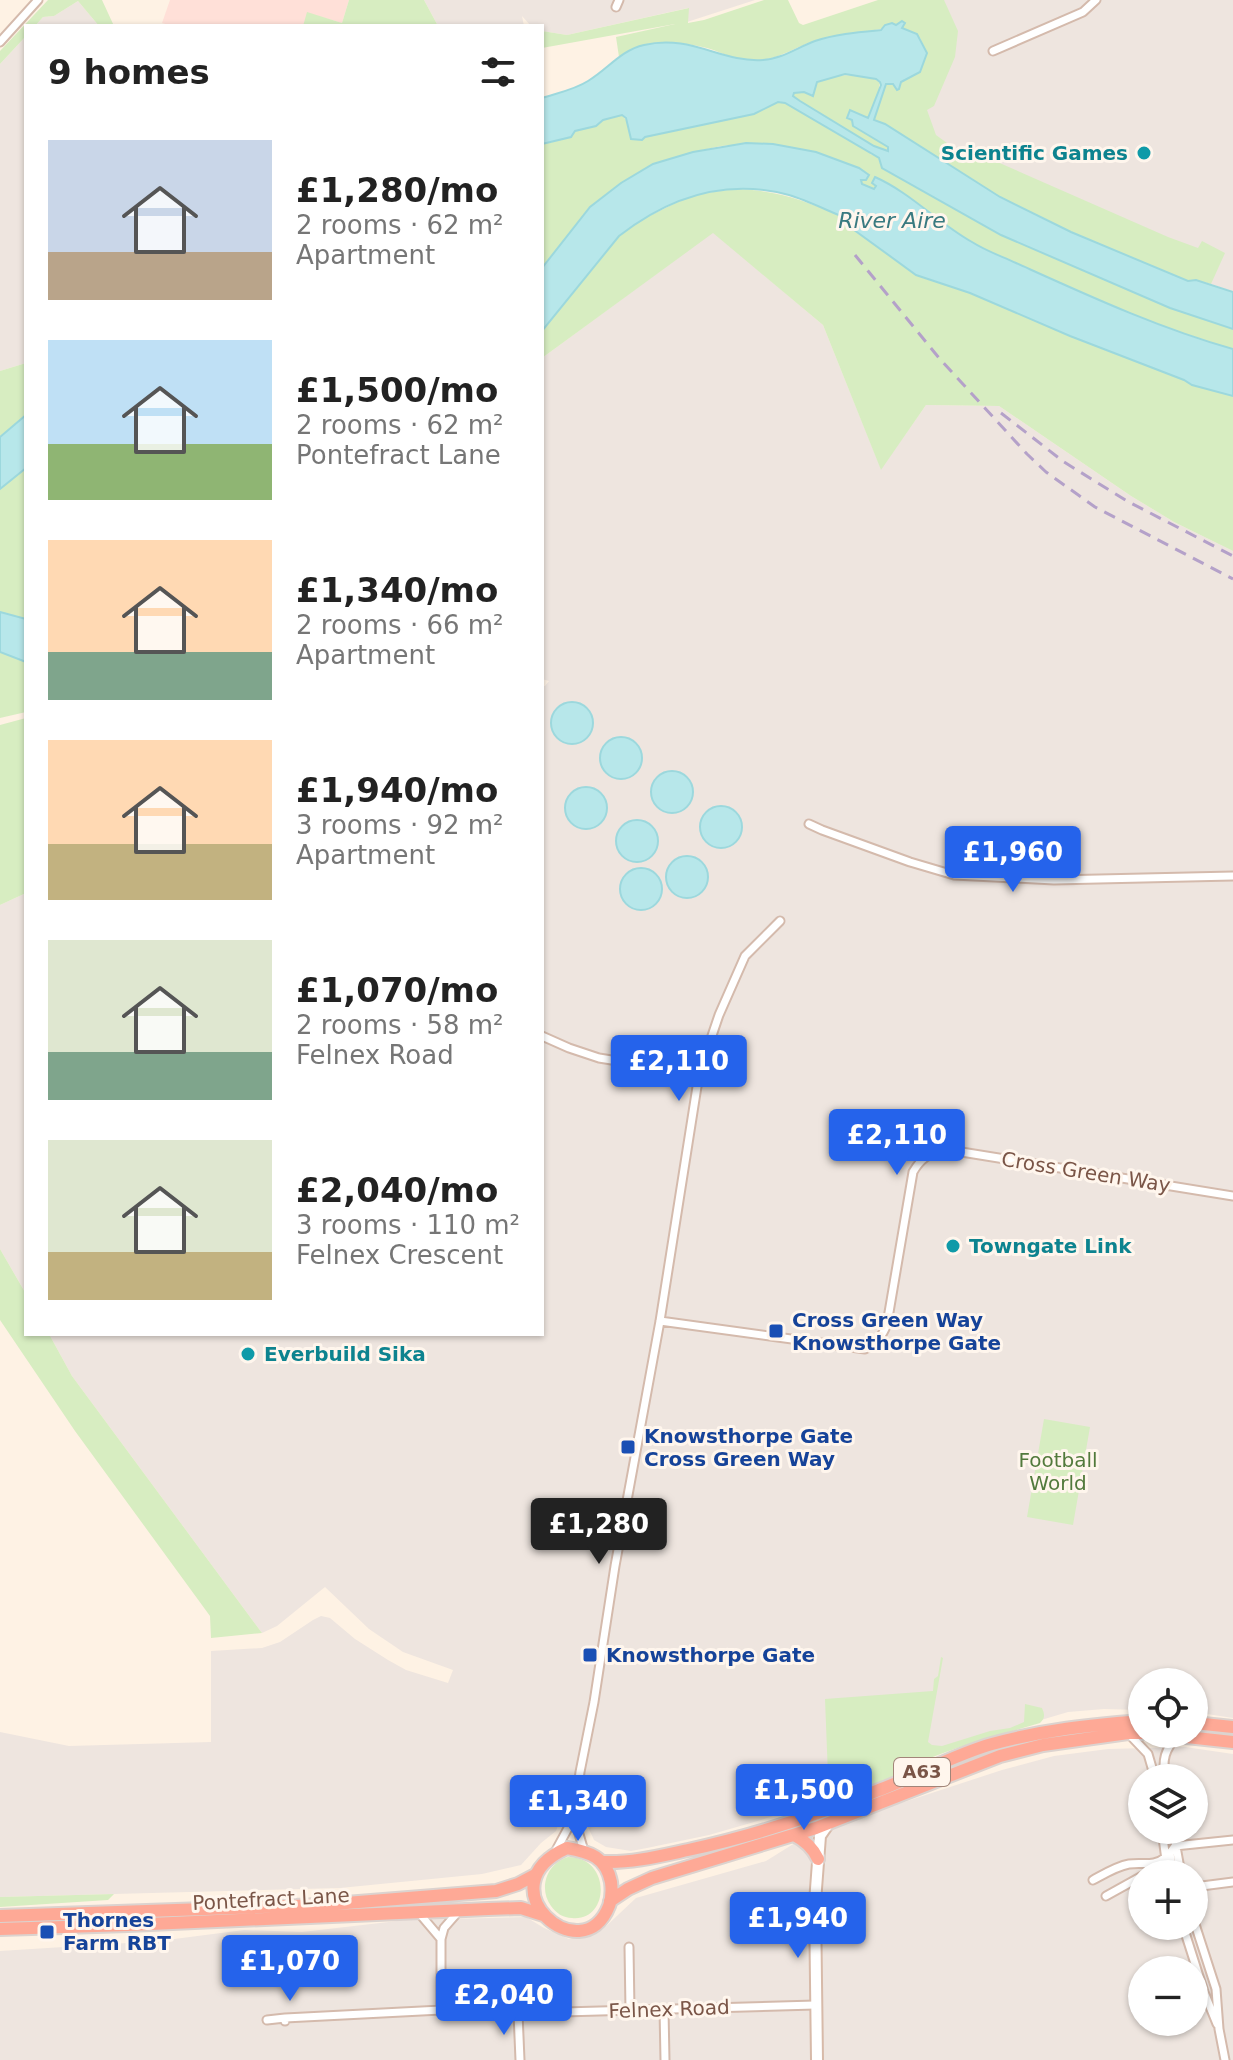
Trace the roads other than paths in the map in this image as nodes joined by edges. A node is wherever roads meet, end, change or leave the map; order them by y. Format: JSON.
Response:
{"nodes":[{"id":1,"x":38,"y":0,"type":"edge"},
{"id":2,"x":1096,"y":0,"type":"edge"},
{"id":3,"x":0,"y":42,"type":"edge"},
{"id":4,"x":993,"y":51,"type":"dead end"},
{"id":5,"x":809,"y":824,"type":"dead end"},
{"id":6,"x":1233,"y":876,"type":"edge"},
{"id":7,"x":780,"y":921,"type":"dead end"},
{"id":8,"x":544,"y":1037,"type":"edge"},
{"id":9,"x":699,"y":1074,"type":"junction"},
{"id":10,"x":1233,"y":1196,"type":"edge"},
{"id":11,"x":660,"y":1321,"type":"junction"},
{"id":12,"x":1128,"y":1722,"type":"edge"},
{"id":13,"x":1208,"y":1724,"type":"edge"},
{"id":14,"x":1233,"y":1727,"type":"edge"},
{"id":15,"x":1128,"y":1733,"type":"edge"},
{"id":16,"x":1208,"y":1739,"type":"edge"},
{"id":17,"x":1233,"y":1742,"type":"edge"},
{"id":18,"x":818,"y":1792,"type":"dead end"},
{"id":19,"x":840,"y":1805,"type":"junction"},
{"id":20,"x":574,"y":1817,"type":"junction"},
{"id":21,"x":829,"y":1823,"type":"junction"},
{"id":22,"x":794,"y":1835,"type":"junction"},
{"id":23,"x":1233,"y":1840,"type":"edge"},
{"id":24,"x":1164,"y":1844,"type":"edge"},
{"id":25,"x":1175,"y":1846,"type":"junction"},
{"id":26,"x":584,"y":1851,"type":"junction"},
{"id":27,"x":554,"y":1854,"type":"junction"},
{"id":28,"x":1166,"y":1857,"type":"junction"},
{"id":29,"x":818,"y":1859,"type":"junction"},
{"id":30,"x":1166,"y":1860,"type":"edge"},
{"id":31,"x":1171,"y":1860,"type":"edge"},
{"id":32,"x":1178,"y":1860,"type":"edge"},
{"id":33,"x":604,"y":1862,"type":"junction"},
{"id":34,"x":535,"y":1875,"type":"junction"},
{"id":35,"x":1093,"y":1880,"type":"dead end"},
{"id":36,"x":1233,"y":1882,"type":"edge"},
{"id":37,"x":1128,"y":1884,"type":"edge"},
{"id":38,"x":1208,"y":1885,"type":"edge"},
{"id":39,"x":1106,"y":1896,"type":"dead end"},
{"id":40,"x":610,"y":1901,"type":"junction"},
{"id":41,"x":459,"y":1910,"type":"junction"},
{"id":42,"x":418,"y":1912,"type":"junction"},
{"id":43,"x":543,"y":1915,"type":"junction"},
{"id":44,"x":0,"y":1916,"type":"edge"},
{"id":45,"x":0,"y":1929,"type":"edge"},
{"id":46,"x":441,"y":1939,"type":"junction"},
{"id":47,"x":1200,"y":1940,"type":"edge"},
{"id":48,"x":629,"y":1947,"type":"dead end"},
{"id":49,"x":1217,"y":1994,"type":"junction"},
{"id":50,"x":1208,"y":1997,"type":"edge"},
{"id":51,"x":1208,"y":2003,"type":"edge"},
{"id":52,"x":815,"y":2005,"type":"junction"},
{"id":53,"x":664,"y":2009,"type":"junction"},
{"id":54,"x":441,"y":2010,"type":"junction"},
{"id":55,"x":630,"y":2010,"type":"junction"},
{"id":56,"x":518,"y":2013,"type":"junction"},
{"id":57,"x":267,"y":2020,"type":"dead end"},
{"id":58,"x":1219,"y":2029,"type":"junction"},
{"id":59,"x":1228,"y":2056,"type":"edge"},
{"id":60,"x":520,"y":2060,"type":"edge"},
{"id":61,"x":665,"y":2060,"type":"edge"},
{"id":62,"x":817,"y":2060,"type":"edge"}],
"edges":[{"from":1,"to":3,"type":"street"},
{"from":2,"to":4,"type":"street"},
{"from":5,"to":6,"type":"street"},
{"from":7,"to":9,"type":"street"},
{"from":8,"to":9,"type":"street"},
{"from":9,"to":11,"type":"street"},
{"from":10,"to":11,"type":"street","name":"Cross Green Way"},
{"from":11,"to":20,"type":"street"},
{"from":12,"to":19,"type":"highway","number":"A63"},
{"from":13,"to":14,"type":"highway"},
{"from":15,"to":21,"type":"highway","number":"A63"},
{"from":16,"to":17,"type":"highway"},
{"from":18,"to":19,"type":"highway"},
{"from":19,"to":33,"type":"highway","number":"A63"},
{"from":20,"to":26,"type":"street"},
{"from":20,"to":27,"type":"street"},
{"from":21,"to":22,"type":"highway","number":"A63"},
{"from":21,"to":29,"type":"street"},
{"from":22,"to":29,"type":"highway"},
{"from":22,"to":40,"type":"highway","number":"A63"},
{"from":23,"to":25,"type":"street"},
{"from":24,"to":28,"type":"street"},
{"from":25,"to":31,"type":"street"},
{"from":25,"to":32,"type":"street"},
{"from":26,"to":27,"type":"highway"},
{"from":26,"to":33,"type":"highway"},
{"from":27,"to":34,"type":"highway"},
{"from":28,"to":30,"type":"street"},
{"from":28,"to":35,"type":"street"},
{"from":29,"to":52,"type":"street"},
{"from":33,"to":40,"type":"highway"},
{"from":34,"to":43,"type":"highway"},
{"from":34,"to":44,"type":"highway","name":"Pontefract Lane"},
{"from":36,"to":38,"type":"street"},
{"from":37,"to":39,"type":"street"},
{"from":40,"to":43,"type":"highway","number":"A63"},
{"from":41,"to":42,"type":"highway","name":"Pontefract Lane","number":"A63"},
{"from":41,"to":43,"type":"highway","name":"Pontefract Lane","number":"A63"},
{"from":41,"to":46,"type":"street"},
{"from":42,"to":45,"type":"highway","name":"Pontefract Lane","number":"A63"},
{"from":42,"to":46,"type":"street"},
{"from":46,"to":54,"type":"street"},
{"from":47,"to":49,"type":"street"},
{"from":48,"to":55,"type":"street"},
{"from":49,"to":50,"type":"street"},
{"from":49,"to":58,"type":"street"},
{"from":51,"to":58,"type":"street"},
{"from":52,"to":53,"type":"street","name":"Felnex Road"},
{"from":52,"to":62,"type":"street"},
{"from":53,"to":55,"type":"street","name":"Felnex Road"},
{"from":53,"to":61,"type":"street"},
{"from":54,"to":56,"type":"street","name":"Felnex Road"},
{"from":54,"to":57,"type":"street","name":"Felnex Road"},
{"from":55,"to":56,"type":"street","name":"Felnex Road"},
{"from":56,"to":60,"type":"street"},
{"from":58,"to":59,"type":"street"}]}
